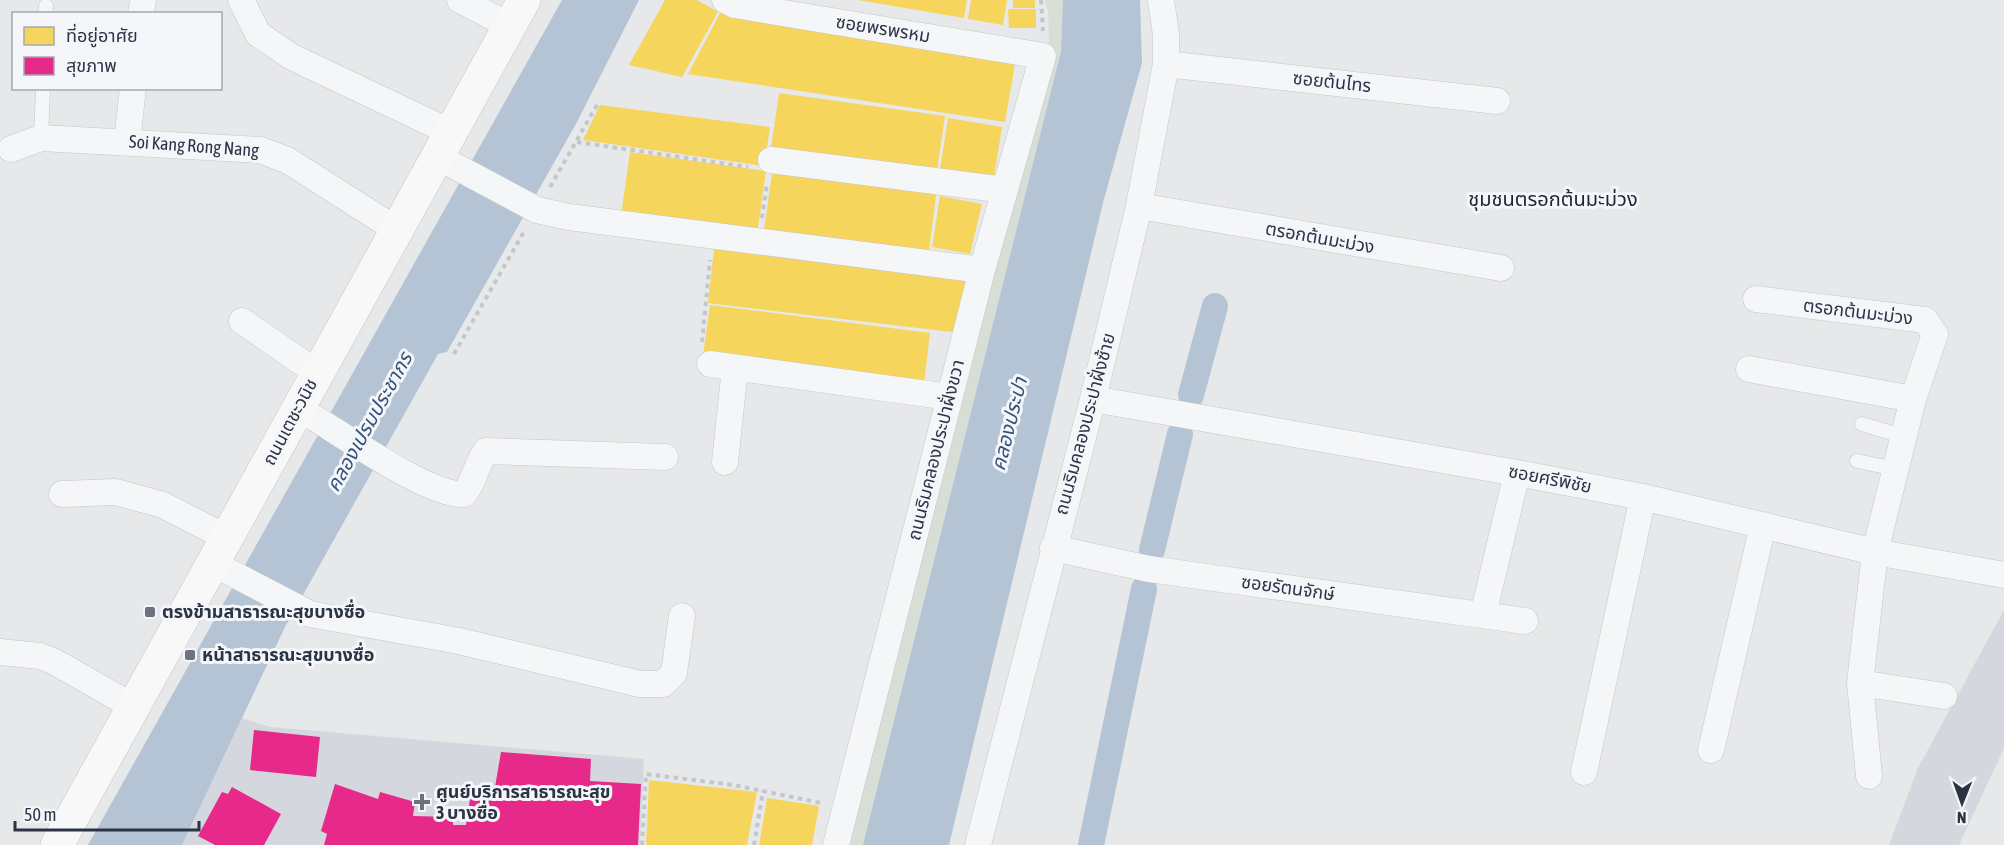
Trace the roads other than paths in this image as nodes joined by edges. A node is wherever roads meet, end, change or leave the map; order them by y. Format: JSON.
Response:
{"nodes":[{"id":1,"x":241,"y":0,"type":"edge"},
{"id":2,"x":460,"y":0,"type":"edge"},
{"id":3,"x":725,"y":0,"type":"edge"},
{"id":4,"x":1161,"y":0,"type":"edge"},
{"id":5,"x":517,"y":13,"type":"edge"},
{"id":6,"x":1043,"y":56,"type":"joint"},
{"id":7,"x":1166,"y":64,"type":"junction"},
{"id":8,"x":43,"y":90,"type":"edge"},
{"id":9,"x":133,"y":90,"type":"edge"},
{"id":10,"x":1497,"y":100,"type":"dead end"},
{"id":11,"x":41,"y":138,"type":"junction"},
{"id":12,"x":127,"y":141,"type":"junction"},
{"id":13,"x":11,"y":149,"type":"dead end"},
{"id":14,"x":451,"y":154,"type":"junction"},
{"id":15,"x":770,"y":165,"type":"road end"},
{"id":16,"x":1005,"y":190,"type":"junction"},
{"id":17,"x":1139,"y":206,"type":"junction"},
{"id":18,"x":397,"y":230,"type":"junction"},
{"id":19,"x":1501,"y":268,"type":"dead end"},
{"id":20,"x":982,"y":270,"type":"junction"},
{"id":21,"x":1756,"y":299,"type":"dead end"},
{"id":22,"x":242,"y":321,"type":"dead end"},
{"id":23,"x":706,"y":354,"type":"road end"},
{"id":24,"x":735,"y":368,"type":"junction"},
{"id":25,"x":1749,"y":369,"type":"dead end"},
{"id":26,"x":317,"y":373,"type":"junction"},
{"id":27,"x":949,"y":397,"type":"junction"},
{"id":28,"x":1093,"y":399,"type":"junction"},
{"id":29,"x":1913,"y":399,"type":"junction"},
{"id":30,"x":310,"y":415,"type":"junction"},
{"id":31,"x":1862,"y":424,"type":"dead end"},
{"id":32,"x":1905,"y":437,"type":"junction"},
{"id":33,"x":665,"y":457,"type":"dead end"},
{"id":34,"x":1857,"y":461,"type":"dead end"},
{"id":35,"x":725,"y":462,"type":"dead end"},
{"id":36,"x":1896,"y":469,"type":"junction"},
{"id":37,"x":1517,"y":472,"type":"junction"},
{"id":38,"x":62,"y":494,"type":"dead end"},
{"id":39,"x":1643,"y":497,"type":"junction"},
{"id":40,"x":1764,"y":525,"type":"junction"},
{"id":41,"x":1053,"y":548,"type":"junction"},
{"id":42,"x":1875,"y":552,"type":"junction"},
{"id":43,"x":226,"y":559,"type":"junction"},
{"id":44,"x":2004,"y":575,"type":"edge"},
{"id":45,"x":1483,"y":615,"type":"junction"},
{"id":46,"x":682,"y":616,"type":"dead end"},
{"id":47,"x":1525,"y":621,"type":"dead end"},
{"id":48,"x":0,"y":652,"type":"edge"},
{"id":49,"x":1860,"y":683,"type":"junction"},
{"id":50,"x":1944,"y":696,"type":"dead end"},
{"id":51,"x":134,"y":707,"type":"junction"},
{"id":52,"x":1711,"y":750,"type":"dead end"},
{"id":53,"x":1584,"y":772,"type":"dead end"},
{"id":54,"x":1869,"y":776,"type":"dead end"},
{"id":55,"x":57,"y":845,"type":"edge"},
{"id":56,"x":836,"y":845,"type":"edge"},
{"id":57,"x":978,"y":845,"type":"edge"}],
"edges":[{"from":1,"to":14,"type":"street"},
{"from":2,"to":5,"type":"street"},
{"from":3,"to":6,"type":"street","name":"ซอยพรพรหม"},
{"from":4,"to":7,"type":"street","name":"ถนนริมคลองประปาฝั่งซ้าย"},
{"from":5,"to":14,"type":"main road","name":"ถนนเตชะวนิช"},
{"from":6,"to":16,"type":"street","name":"ถนนริมคลองประปาฝั่งขวา"},
{"from":7,"to":10,"type":"street","name":"ซอยต้นไทร"},
{"from":7,"to":17,"type":"street","name":"ถนนริมคลองประปาฝั่งซ้าย"},
{"from":8,"to":11,"type":"lane"},
{"from":9,"to":12,"type":"street"},
{"from":11,"to":12,"type":"street","name":"Soi Kang Rong Nang"},
{"from":11,"to":13,"type":"street"},
{"from":12,"to":18,"type":"street","name":"Soi Kang Rong Nang"},
{"from":14,"to":18,"type":"main road","name":"ถนนเตชะวนิช"},
{"from":14,"to":20,"type":"street"},
{"from":15,"to":16,"type":"street"},
{"from":16,"to":20,"type":"street","name":"ถนนริมคลองประปาฝั่งขวา"},
{"from":17,"to":19,"type":"street","name":"ตรอกต้นมะม่วง"},
{"from":17,"to":28,"type":"street","name":"ถนนริมคลองประปาฝั่งซ้าย"},
{"from":18,"to":26,"type":"main road","name":"ถนนเตชะวนิช"},
{"from":20,"to":27,"type":"street","name":"ถนนริมคลองประปาฝั่งขวา"},
{"from":21,"to":29,"type":"street","name":"ตรอกต้นมะม่วง"},
{"from":22,"to":26,"type":"street"},
{"from":23,"to":24,"type":"street"},
{"from":24,"to":27,"type":"street"},
{"from":24,"to":35,"type":"street"},
{"from":25,"to":29,"type":"street"},
{"from":26,"to":30,"type":"main road","name":"ถนนเตชะวนิช"},
{"from":27,"to":56,"type":"street","name":"ถนนริมคลองประปาฝั่งขวา"},
{"from":28,"to":37,"type":"street","name":"ซอยศรีพิชัย"},
{"from":28,"to":41,"type":"street","name":"ถนนริมคลองประปาฝั่งซ้าย"},
{"from":29,"to":32,"type":"street"},
{"from":30,"to":33,"type":"street"},
{"from":30,"to":43,"type":"main road","name":"ถนนเตชะวนิช"},
{"from":31,"to":32,"type":"lane"},
{"from":32,"to":36,"type":"street"},
{"from":34,"to":36,"type":"lane"},
{"from":36,"to":42,"type":"street"},
{"from":37,"to":39,"type":"street","name":"ซอยศรีพิชัย"},
{"from":37,"to":45,"type":"street"},
{"from":38,"to":43,"type":"street"},
{"from":39,"to":40,"type":"street","name":"ซอยศรีพิชัย"},
{"from":39,"to":53,"type":"street"},
{"from":40,"to":42,"type":"street","name":"ซอยศรีพิชัย"},
{"from":40,"to":52,"type":"street"},
{"from":41,"to":45,"type":"street","name":"ซอยรัตนจักษ์"},
{"from":41,"to":57,"type":"street","name":"ถนนริมคลองประปาฝั่งซ้าย"},
{"from":42,"to":44,"type":"street","name":"ซอยศรีพิชัย"},
{"from":42,"to":49,"type":"street"},
{"from":43,"to":46,"type":"street"},
{"from":43,"to":51,"type":"main road","name":"ถนนเตชะวนิช"},
{"from":45,"to":47,"type":"street","name":"ซอยรัตนจักษ์"},
{"from":48,"to":51,"type":"street"},
{"from":49,"to":50,"type":"street"},
{"from":49,"to":54,"type":"street"},
{"from":51,"to":55,"type":"main road","name":"ถนนเตชะวนิช"}]}
